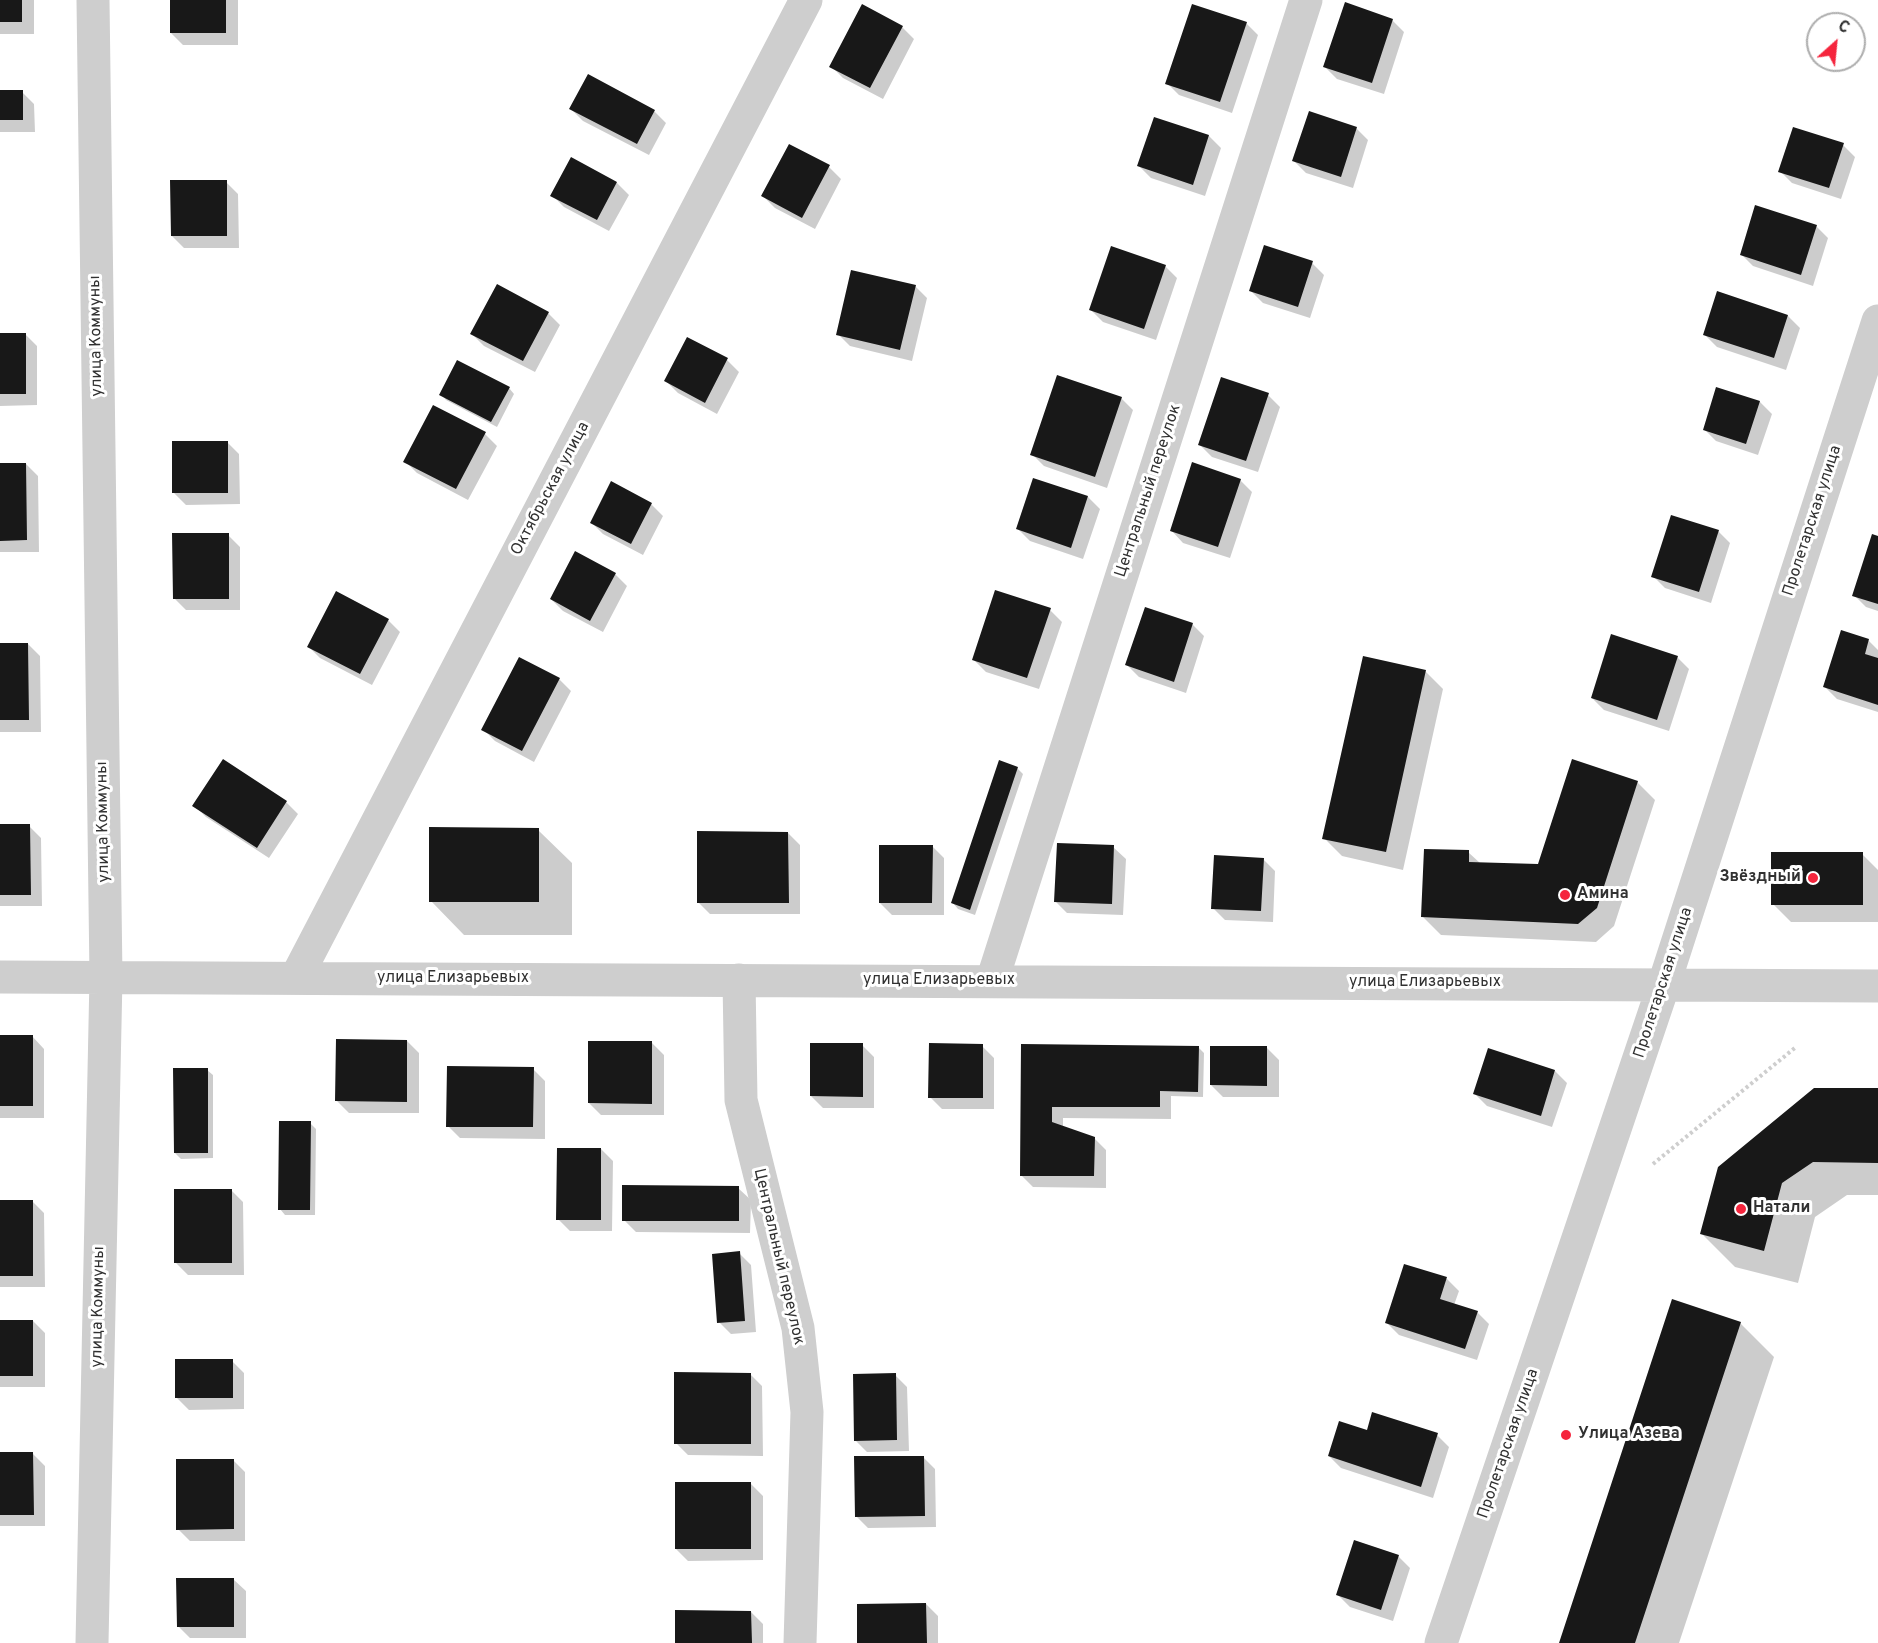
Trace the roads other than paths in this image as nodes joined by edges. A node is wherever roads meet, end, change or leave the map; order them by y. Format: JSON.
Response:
{"nodes":[{"id":1,"x":93,"y":0,"type":"edge"},
{"id":2,"x":806,"y":0,"type":"edge"},
{"id":3,"x":1306,"y":0,"type":"edge"},
{"id":4,"x":1878,"y":321,"type":"edge"},
{"id":5,"x":0,"y":977,"type":"edge"},
{"id":6,"x":106,"y":977,"type":"junction"},
{"id":7,"x":296,"y":978,"type":"junction"},
{"id":8,"x":739,"y":980,"type":"junction"},
{"id":9,"x":992,"y":981,"type":"junction"},
{"id":10,"x":1664,"y":984,"type":"junction"},
{"id":11,"x":1878,"y":986,"type":"edge"},
{"id":12,"x":92,"y":1643,"type":"edge"},
{"id":13,"x":800,"y":1643,"type":"edge"},
{"id":14,"x":1441,"y":1643,"type":"edge"}],
"edges":[{"from":1,"to":6,"type":"street","name":"улица Коммуны"},
{"from":2,"to":7,"type":"street","name":"Октябрьская улица"},
{"from":3,"to":9,"type":"street","name":"Центральный переулок"},
{"from":4,"to":10,"type":"street","name":"Пролетарская улица"},
{"from":5,"to":6,"type":"street","name":"улица Елизарьевых"},
{"from":6,"to":7,"type":"street","name":"улица Елизарьевых"},
{"from":6,"to":12,"type":"street","name":"улица Коммуны"},
{"from":7,"to":8,"type":"street","name":"улица Елизарьевых"},
{"from":8,"to":9,"type":"street","name":"улица Елизарьевых"},
{"from":8,"to":13,"type":"street","name":"Центральный переулок"},
{"from":9,"to":10,"type":"street","name":"улица Елизарьевых"},
{"from":10,"to":11,"type":"street","name":"улица Елизарьевых"},
{"from":10,"to":14,"type":"street","name":"Пролетарская улица"}]}
